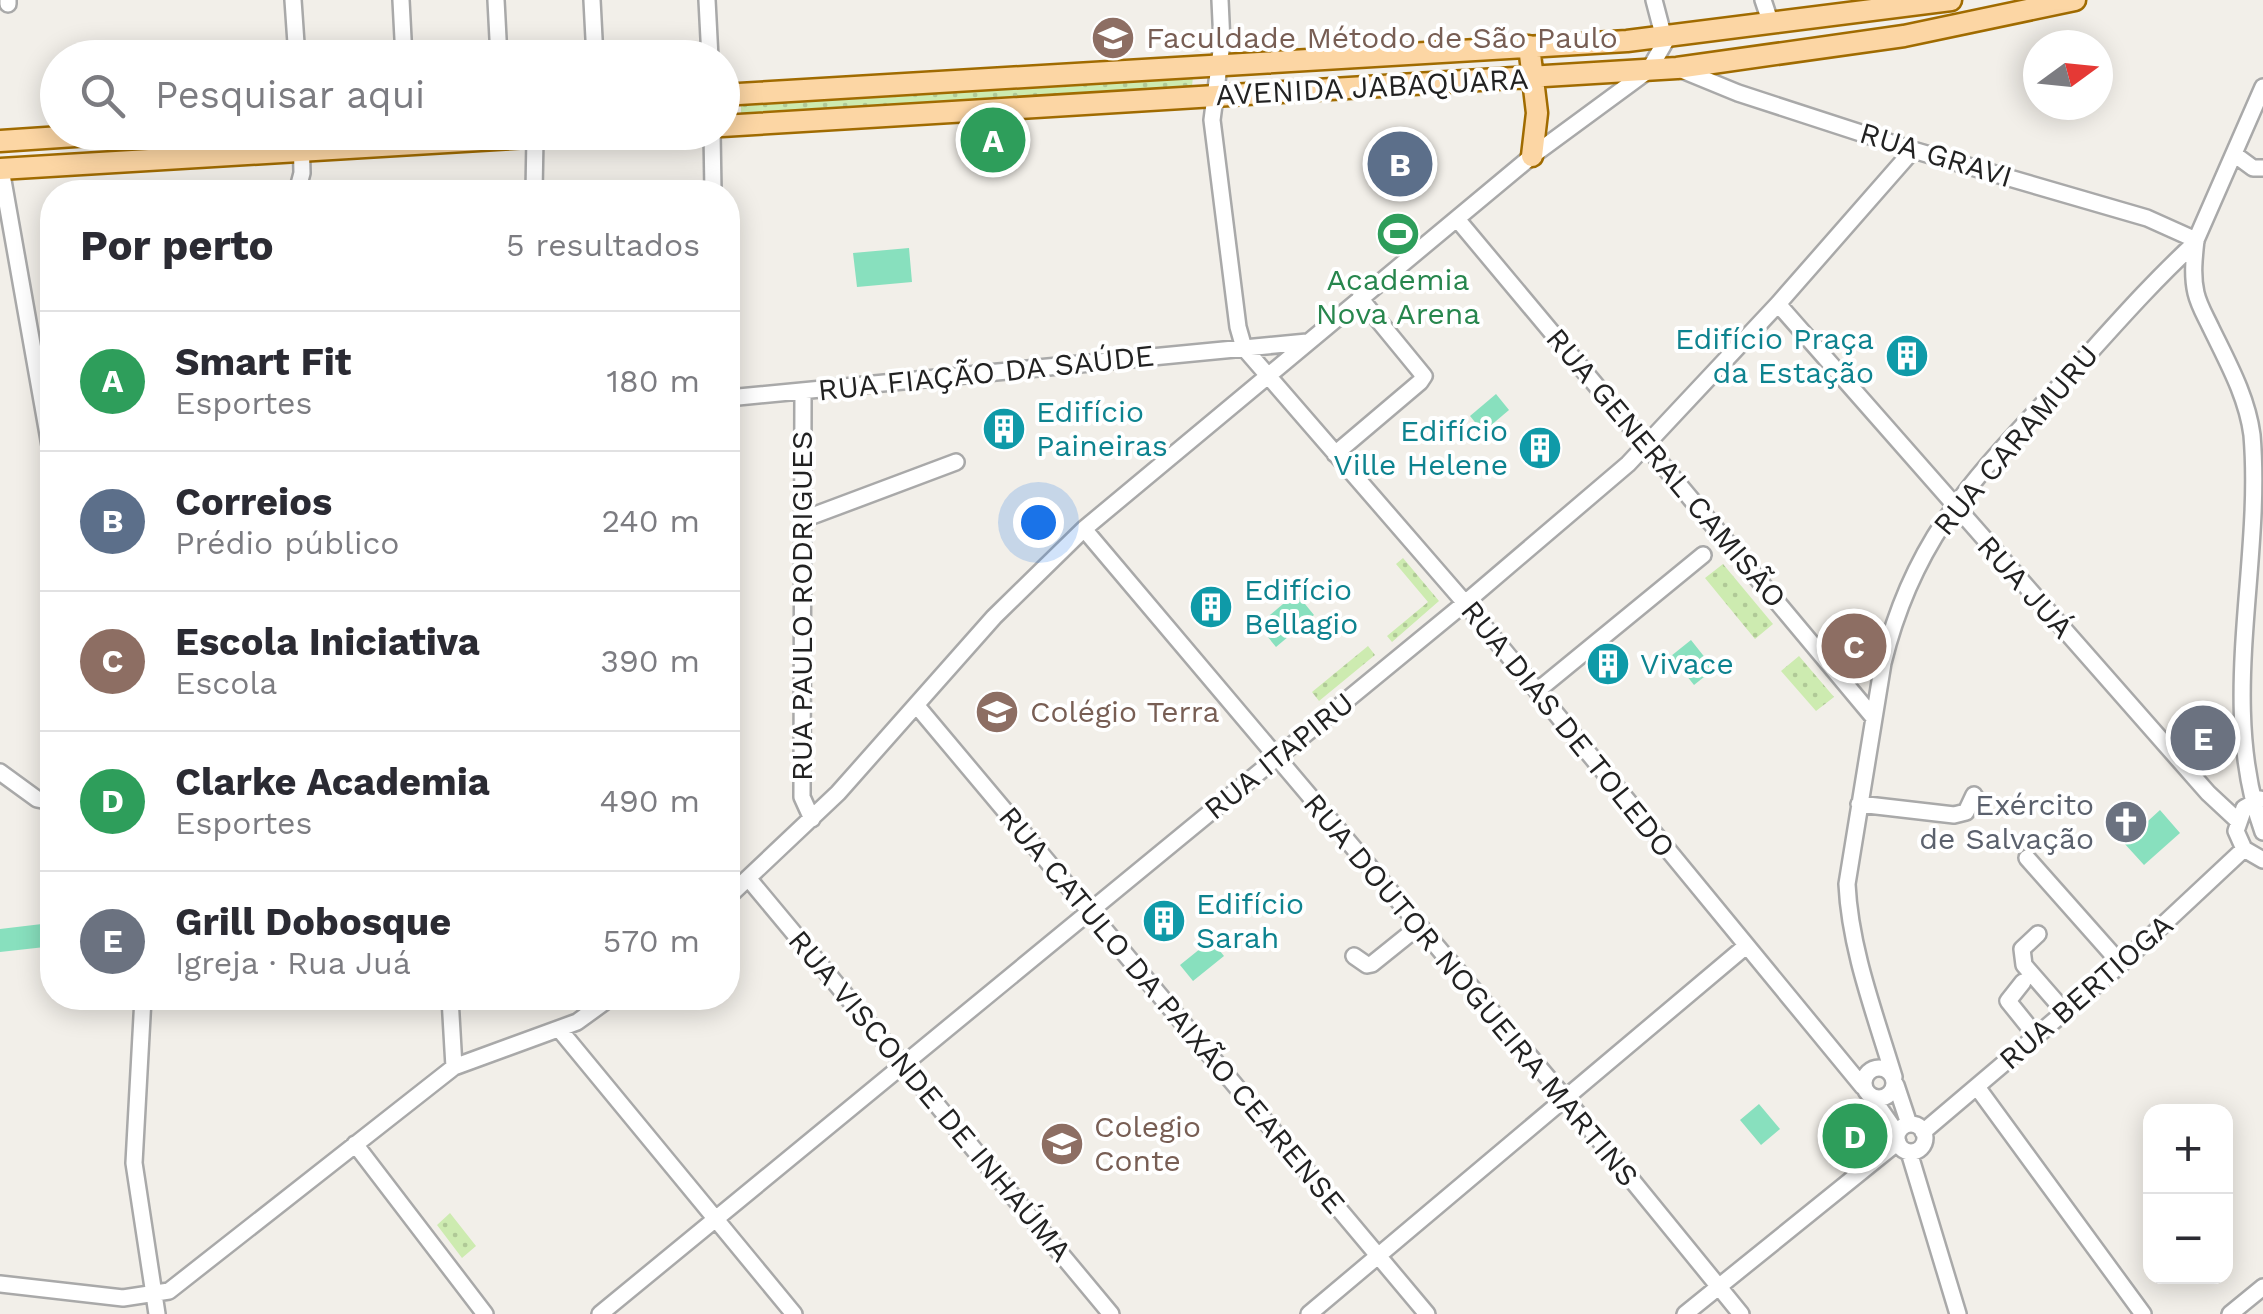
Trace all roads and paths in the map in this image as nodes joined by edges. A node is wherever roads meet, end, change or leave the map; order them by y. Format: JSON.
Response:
{"nodes":[{"id":1,"x":293,"y":0,"type":"edge"},
{"id":2,"x":401,"y":0,"type":"edge"},
{"id":3,"x":496,"y":0,"type":"edge"},
{"id":4,"x":592,"y":0,"type":"edge"},
{"id":5,"x":707,"y":0,"type":"edge"},
{"id":6,"x":1220,"y":0,"type":"edge"},
{"id":7,"x":1654,"y":0,"type":"edge"},
{"id":8,"x":1763,"y":0,"type":"edge"},
{"id":9,"x":1950,"y":0,"type":"edge"},
{"id":10,"x":2075,"y":0,"type":"edge"},
{"id":11,"x":1928,"y":2,"type":"edge"},
{"id":12,"x":1771,"y":24,"type":"junction"},
{"id":13,"x":1666,"y":37,"type":"junction"},
{"id":14,"x":296,"y":40,"type":"edge"},
{"id":15,"x":403,"y":40,"type":"edge"},
{"id":16,"x":498,"y":40,"type":"edge"},
{"id":17,"x":594,"y":40,"type":"edge"},
{"id":18,"x":709,"y":40,"type":"edge"},
{"id":19,"x":1529,"y":46,"type":"junction"},
{"id":20,"x":1218,"y":65,"type":"junction"},
{"id":21,"x":1678,"y":68,"type":"junction"},
{"id":22,"x":1649,"y":70,"type":"junction"},
{"id":23,"x":1534,"y":77,"type":"junction"},
{"id":24,"x":2263,"y":87,"type":"edge"},
{"id":25,"x":740,"y":95,"type":"edge"},
{"id":26,"x":1212,"y":97,"type":"junction"},
{"id":27,"x":740,"y":125,"type":"edge"},
{"id":28,"x":40,"y":138,"type":"edge"},
{"id":29,"x":0,"y":141,"type":"edge"},
{"id":30,"x":212,"y":150,"type":"edge"},
{"id":31,"x":301,"y":150,"type":"edge"},
{"id":32,"x":534,"y":150,"type":"edge"},
{"id":33,"x":712,"y":150,"type":"edge"},
{"id":34,"x":1913,"y":150,"type":"junction"},
{"id":35,"x":2234,"y":154,"type":"junction"},
{"id":36,"x":1532,"y":156,"type":"junction"},
{"id":37,"x":2263,"y":168,"type":"edge"},
{"id":38,"x":0,"y":169,"type":"edge"},
{"id":39,"x":300,"y":180,"type":"edge"},
{"id":40,"x":534,"y":180,"type":"edge"},
{"id":41,"x":713,"y":180,"type":"edge"},
{"id":42,"x":1457,"y":219,"type":"junction"},
{"id":43,"x":2196,"y":241,"type":"junction"},
{"id":44,"x":1360,"y":298,"type":"junction"},
{"id":45,"x":1778,"y":304,"type":"junction"},
{"id":46,"x":1307,"y":342,"type":"junction"},
{"id":47,"x":1248,"y":353,"type":"junction"},
{"id":48,"x":1267,"y":375,"type":"junction"},
{"id":49,"x":1251,"y":388,"type":"junction"},
{"id":50,"x":40,"y":391,"type":"edge"},
{"id":51,"x":803,"y":391,"type":"junction"},
{"id":52,"x":740,"y":397,"type":"edge"},
{"id":53,"x":2256,"y":415,"type":"edge"},
{"id":54,"x":1648,"y":446,"type":"junction"},
{"id":55,"x":1335,"y":454,"type":"junction"},
{"id":56,"x":956,"y":462,"type":"dead end"},
{"id":57,"x":2260,"y":480,"type":"edge"},
{"id":58,"x":1953,"y":506,"type":"junction"},
{"id":59,"x":804,"y":519,"type":"junction"},
{"id":60,"x":1084,"y":529,"type":"junction"},
{"id":61,"x":1703,"y":555,"type":"dead end"},
{"id":62,"x":1465,"y":603,"type":"junction"},
{"id":63,"x":1537,"y":691,"type":"junction"},
{"id":64,"x":916,"y":706,"type":"junction"},
{"id":65,"x":1874,"y":718,"type":"junction"},
{"id":66,"x":1276,"y":758,"type":"junction"},
{"id":67,"x":0,"y":772,"type":"edge"},
{"id":68,"x":1974,"y":795,"type":"dead end"},
{"id":69,"x":40,"y":797,"type":"edge"},
{"id":70,"x":2258,"y":799,"type":"edge"},
{"id":71,"x":1859,"y":804,"type":"junction"},
{"id":72,"x":812,"y":819,"type":"junction"},
{"id":73,"x":2237,"y":820,"type":"junction"},
{"id":74,"x":2263,"y":832,"type":"edge"},
{"id":75,"x":2244,"y":849,"type":"junction"},
{"id":76,"x":2027,"y":858,"type":"dead end"},
{"id":77,"x":2263,"y":860,"type":"edge"},
{"id":78,"x":748,"y":878,"type":"junction"},
{"id":79,"x":740,"y":886,"type":"edge"},
{"id":80,"x":1090,"y":911,"type":"junction"},
{"id":81,"x":1418,"y":927,"type":"junction"},
{"id":82,"x":2038,"y":934,"type":"dead end"},
{"id":83,"x":1746,"y":946,"type":"junction"},
{"id":84,"x":1354,"y":956,"type":"dead end"},
{"id":85,"x":2121,"y":964,"type":"junction"},
{"id":86,"x":2022,"y":982,"type":"dead end"},
{"id":87,"x":142,"y":1010,"type":"edge"},
{"id":88,"x":451,"y":1010,"type":"edge"},
{"id":89,"x":593,"y":1010,"type":"edge"},
{"id":90,"x":2065,"y":1012,"type":"junction"},
{"id":91,"x":559,"y":1030,"type":"junction"},
{"id":92,"x":2037,"y":1037,"type":"junction"},
{"id":93,"x":902,"y":1064,"type":"junction"},
{"id":94,"x":454,"y":1066,"type":"junction"},
{"id":95,"x":1895,"y":1081,"type":"junction"},
{"id":96,"x":1977,"y":1087,"type":"junction"},
{"id":97,"x":1867,"y":1092,"type":"junction"},
{"id":98,"x":1565,"y":1098,"type":"junction"},
{"id":99,"x":1907,"y":1136,"type":"junction"},
{"id":100,"x":355,"y":1144,"type":"junction"},
{"id":101,"x":716,"y":1220,"type":"junction"},
{"id":102,"x":1378,"y":1256,"type":"junction"},
{"id":103,"x":0,"y":1284,"type":"edge"},
{"id":104,"x":1717,"y":1286,"type":"junction"},
{"id":105,"x":2263,"y":1288,"type":"edge"},
{"id":106,"x":153,"y":1295,"type":"junction"},
{"id":107,"x":157,"y":1314,"type":"edge"},
{"id":108,"x":485,"y":1314,"type":"edge"},
{"id":109,"x":600,"y":1314,"type":"edge"},
{"id":110,"x":794,"y":1314,"type":"edge"},
{"id":111,"x":1112,"y":1314,"type":"edge"},
{"id":112,"x":1309,"y":1314,"type":"edge"},
{"id":113,"x":1427,"y":1314,"type":"edge"},
{"id":114,"x":1685,"y":1314,"type":"edge"},
{"id":115,"x":1741,"y":1314,"type":"edge"},
{"id":116,"x":1958,"y":1314,"type":"edge"},
{"id":117,"x":2143,"y":1314,"type":"edge"},
{"id":118,"x":2230,"y":1314,"type":"edge"}],
"edges":[{"from":1,"to":14,"type":"street"},
{"from":2,"to":15,"type":"street"},
{"from":3,"to":16,"type":"street"},
{"from":4,"to":17,"type":"street"},
{"from":5,"to":18,"type":"street"},
{"from":6,"to":20,"type":"street"},
{"from":7,"to":13,"type":"street"},
{"from":8,"to":12,"type":"street"},
{"from":9,"to":11,"type":"main road","name":"AVENIDA JABAQUARA"},
{"from":10,"to":21,"type":"main road","name":"AVENIDA JABAQUARA"},
{"from":11,"to":12,"type":"main road","name":"AVENIDA JABAQUARA"},
{"from":12,"to":13,"type":"main road","name":"AVENIDA JABAQUARA"},
{"from":13,"to":19,"type":"main road","name":"AVENIDA JABAQUARA"},
{"from":13,"to":22,"type":"street"},
{"from":19,"to":20,"type":"main road","name":"AVENIDA JABAQUARA"},
{"from":19,"to":23,"type":"main road"},
{"from":20,"to":25,"type":"main road","name":"AVENIDA JABAQUARA"},
{"from":20,"to":26,"type":"street"},
{"from":21,"to":22,"type":"main road","name":"AVENIDA JABAQUARA"},
{"from":21,"to":34,"type":"street","name":"RUA GRAVI"},
{"from":22,"to":23,"type":"main road","name":"AVENIDA JABAQUARA"},
{"from":22,"to":36,"type":"street"},
{"from":23,"to":26,"type":"main road","name":"AVENIDA JABAQUARA"},
{"from":23,"to":36,"type":"main road"},
{"from":24,"to":35,"type":"street"},
{"from":26,"to":27,"type":"main road","name":"AVENIDA JABAQUARA"},
{"from":26,"to":47,"type":"street"},
{"from":28,"to":29,"type":"main road"},
{"from":30,"to":38,"type":"main road"},
{"from":31,"to":39,"type":"street"},
{"from":32,"to":40,"type":"street"},
{"from":33,"to":41,"type":"street"},
{"from":34,"to":43,"type":"street","name":"RUA GRAVI"},
{"from":34,"to":45,"type":"street","name":"RUA ITAPIRU"},
{"from":35,"to":37,"type":"street"},
{"from":35,"to":43,"type":"street"},
{"from":36,"to":42,"type":"street"},
{"from":38,"to":50,"type":"street"},
{"from":42,"to":44,"type":"street"},
{"from":42,"to":54,"type":"street","name":"RUA GENERAL CAMISÃO"},
{"from":43,"to":53,"type":"street"},
{"from":43,"to":58,"type":"street","name":"RUA CARAMURU"},
{"from":44,"to":46,"type":"street"},
{"from":44,"to":55,"type":"street"},
{"from":45,"to":54,"type":"street","name":"RUA ITAPIRU"},
{"from":45,"to":58,"type":"street","name":"RUA JUÁ"},
{"from":46,"to":47,"type":"street","name":"RUA FIAÇÃO DA SAÚDE"},
{"from":46,"to":48,"type":"street"},
{"from":47,"to":48,"type":"street","name":"RUA DIAS DE TOLEDO"},
{"from":47,"to":49,"type":"street"},
{"from":47,"to":51,"type":"street","name":"RUA FIAÇÃO DA SAÚDE"},
{"from":48,"to":49,"type":"street"},
{"from":48,"to":55,"type":"street","name":"RUA DIAS DE TOLEDO"},
{"from":49,"to":60,"type":"street"},
{"from":51,"to":52,"type":"street","name":"RUA FIAÇÃO DA SAÚDE"},
{"from":51,"to":59,"type":"street","name":"RUA PAULO RODRIGUES"},
{"from":53,"to":57,"type":"street"},
{"from":54,"to":62,"type":"street","name":"RUA ITAPIRU"},
{"from":54,"to":65,"type":"street","name":"RUA GENERAL CAMISÃO"},
{"from":55,"to":62,"type":"street","name":"RUA DIAS DE TOLEDO"},
{"from":56,"to":59,"type":"street"},
{"from":57,"to":70,"type":"street"},
{"from":58,"to":65,"type":"street","name":"RUA CARAMURU"},
{"from":58,"to":73,"type":"street","name":"RUA JUÁ"},
{"from":59,"to":72,"type":"street","name":"RUA PAULO RODRIGUES"},
{"from":60,"to":64,"type":"street"},
{"from":60,"to":66,"type":"street","name":"RUA DOUTOR NOGUEIRA MARTINS"},
{"from":61,"to":63,"type":"street"},
{"from":62,"to":63,"type":"street","name":"RUA DIAS DE TOLEDO"},
{"from":62,"to":66,"type":"street","name":"RUA ITAPIRU"},
{"from":63,"to":83,"type":"street","name":"RUA DIAS DE TOLEDO"},
{"from":64,"to":72,"type":"street"},
{"from":64,"to":80,"type":"street","name":"RUA CATULO DA PAIXÃO CEARENSE"},
{"from":65,"to":71,"type":"street","name":"RUA CARAMURU"},
{"from":66,"to":80,"type":"street","name":"RUA ITAPIRU"},
{"from":66,"to":81,"type":"street","name":"RUA DOUTOR NOGUEIRA MARTINS"},
{"from":67,"to":69,"type":"street"},
{"from":68,"to":71,"type":"street"},
{"from":70,"to":73,"type":"street"},
{"from":70,"to":74,"type":"street"},
{"from":71,"to":95,"type":"street","name":"RUA CARAMURU"},
{"from":72,"to":78,"type":"street"},
{"from":73,"to":75,"type":"street"},
{"from":75,"to":77,"type":"street"},
{"from":75,"to":85,"type":"street","name":"RUA BERTIOGA"},
{"from":76,"to":85,"type":"street"},
{"from":78,"to":79,"type":"street"},
{"from":78,"to":93,"type":"street","name":"RUA VISCONDE DE INHAÚMA"},
{"from":80,"to":93,"type":"street","name":"RUA ITAPIRU"},
{"from":80,"to":102,"type":"street","name":"RUA CATULO DA PAIXÃO CEARENSE"},
{"from":81,"to":84,"type":"street"},
{"from":81,"to":98,"type":"street","name":"RUA DOUTOR NOGUEIRA MARTINS"},
{"from":82,"to":90,"type":"street"},
{"from":83,"to":97,"type":"street","name":"RUA DIAS DE TOLEDO"},
{"from":83,"to":98,"type":"street"},
{"from":85,"to":90,"type":"street","name":"RUA BERTIOGA"},
{"from":86,"to":92,"type":"street"},
{"from":87,"to":106,"type":"street"},
{"from":88,"to":94,"type":"street"},
{"from":89,"to":91,"type":"street"},
{"from":90,"to":92,"type":"street","name":"RUA BERTIOGA"},
{"from":91,"to":94,"type":"street"},
{"from":91,"to":101,"type":"street"},
{"from":92,"to":96,"type":"street","name":"RUA BERTIOGA"},
{"from":93,"to":101,"type":"street","name":"RUA ITAPIRU"},
{"from":93,"to":111,"type":"street","name":"RUA VISCONDE DE INHAÚMA"},
{"from":94,"to":100,"type":"street"},
{"from":95,"to":97,"type":"street"},
{"from":95,"to":97,"type":"street"},
{"from":95,"to":99,"type":"street","name":"RUA CARAMURU"},
{"from":96,"to":99,"type":"street","name":"RUA BERTIOGA"},
{"from":96,"to":117,"type":"street"},
{"from":97,"to":99,"type":"street","name":"RUA DIAS DE TOLEDO"},
{"from":98,"to":102,"type":"street"},
{"from":98,"to":104,"type":"street","name":"RUA DOUTOR NOGUEIRA MARTINS"},
{"from":99,"to":104,"type":"street","name":"RUA BERTIOGA"},
{"from":99,"to":116,"type":"street","name":"RUA CARAMURU"},
{"from":100,"to":106,"type":"street"},
{"from":100,"to":108,"type":"street"},
{"from":101,"to":109,"type":"street","name":"RUA ITAPIRU"},
{"from":101,"to":110,"type":"street"},
{"from":102,"to":112,"type":"street"},
{"from":102,"to":113,"type":"street","name":"RUA CATULO DA PAIXÃO CEARENSE"},
{"from":103,"to":106,"type":"street"},
{"from":104,"to":114,"type":"street","name":"RUA BERTIOGA"},
{"from":104,"to":115,"type":"street","name":"RUA DOUTOR NOGUEIRA MARTINS"},
{"from":105,"to":118,"type":"street"},
{"from":106,"to":107,"type":"street"}]}
